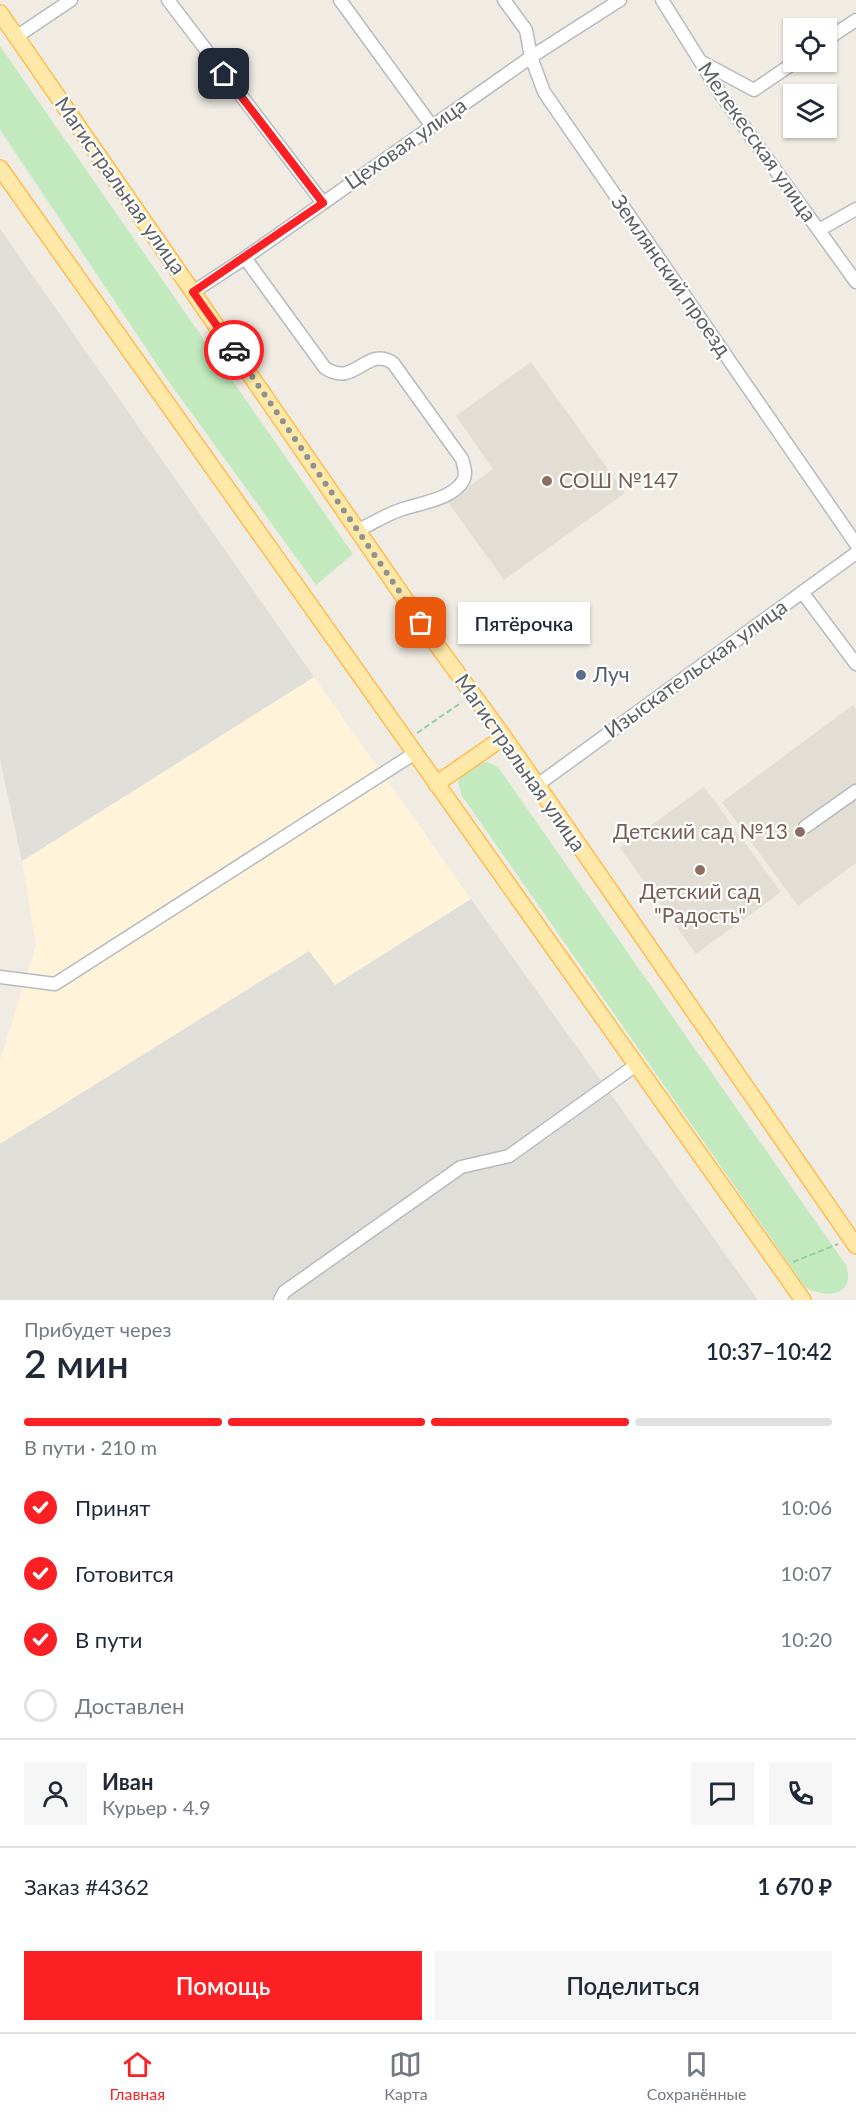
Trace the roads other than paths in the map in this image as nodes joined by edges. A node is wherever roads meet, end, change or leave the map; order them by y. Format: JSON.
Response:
{"nodes":[{"id":1,"x":71,"y":0,"type":"edge"},
{"id":2,"x":168,"y":0,"type":"edge"},
{"id":3,"x":340,"y":0,"type":"edge"},
{"id":4,"x":504,"y":0,"type":"edge"},
{"id":5,"x":620,"y":0,"type":"edge"},
{"id":6,"x":662,"y":0,"type":"edge"},
{"id":7,"x":856,"y":20,"type":"edge"},
{"id":8,"x":6,"y":25,"type":"edge"},
{"id":9,"x":837,"y":33,"type":"edge"},
{"id":10,"x":531,"y":57,"type":"junction"},
{"id":11,"x":699,"y":61,"type":"junction"},
{"id":12,"x":783,"y":70,"type":"edge"},
{"id":13,"x":431,"y":125,"type":"junction"},
{"id":14,"x":0,"y":168,"type":"edge"},
{"id":15,"x":323,"y":203,"type":"junction"},
{"id":16,"x":856,"y":209,"type":"edge"},
{"id":17,"x":819,"y":230,"type":"junction"},
{"id":18,"x":245,"y":258,"type":"junction"},
{"id":19,"x":856,"y":282,"type":"edge"},
{"id":20,"x":193,"y":292,"type":"junction"},
{"id":21,"x":358,"y":530,"type":"junction"},
{"id":22,"x":856,"y":544,"type":"edge"},
{"id":23,"x":856,"y":553,"type":"edge"},
{"id":24,"x":802,"y":592,"type":"junction"},
{"id":25,"x":856,"y":664,"type":"edge"},
{"id":26,"x":504,"y":737,"type":"junction"},
{"id":27,"x":411,"y":747,"type":"junction"},
{"id":28,"x":436,"y":784,"type":"junction"},
{"id":29,"x":536,"y":786,"type":"junction"},
{"id":30,"x":856,"y":791,"type":"edge"},
{"id":31,"x":805,"y":827,"type":"dead end"},
{"id":32,"x":0,"y":976,"type":"edge"},
{"id":33,"x":636,"y":1065,"type":"junction"},
{"id":34,"x":854,"y":1242,"type":"edge"},
{"id":35,"x":280,"y":1300,"type":"edge"},
{"id":36,"x":803,"y":1300,"type":"edge"}],
"edges":[{"from":1,"to":8,"type":"street"},
{"from":2,"to":15,"type":"street"},
{"from":3,"to":13,"type":"street"},
{"from":4,"to":10,"type":"street","name":"Землянский проезд"},
{"from":5,"to":10,"type":"street","name":"Цеховая улица"},
{"from":6,"to":11,"type":"street","name":"Мелекесская улица"},
{"from":7,"to":9,"type":"street"},
{"from":8,"to":20,"type":"main road","name":"Магистральная улица"},
{"from":10,"to":13,"type":"street","name":"Цеховая улица"},
{"from":10,"to":22,"type":"street","name":"Землянский проезд"},
{"from":11,"to":12,"type":"street"},
{"from":11,"to":17,"type":"street","name":"Мелекесская улица"},
{"from":13,"to":15,"type":"street","name":"Цеховая улица"},
{"from":14,"to":27,"type":"main road"},
{"from":15,"to":18,"type":"street","name":"Цеховая улица"},
{"from":16,"to":17,"type":"street"},
{"from":17,"to":19,"type":"street","name":"Мелекесская улица"},
{"from":18,"to":20,"type":"street","name":"Цеховая улица"},
{"from":18,"to":21,"type":"street"},
{"from":20,"to":21,"type":"main road","name":"Магистральная улица"},
{"from":21,"to":26,"type":"main road","name":"Магистральная улица"},
{"from":23,"to":24,"type":"street","name":"Изыскательская улица"},
{"from":24,"to":25,"type":"street"},
{"from":24,"to":29,"type":"street","name":"Изыскательская улица"},
{"from":26,"to":28,"type":"main road"},
{"from":26,"to":29,"type":"main road","name":"Магистральная улица"},
{"from":27,"to":28,"type":"main road"},
{"from":27,"to":32,"type":"street"},
{"from":28,"to":33,"type":"main road"},
{"from":29,"to":34,"type":"main road","name":"Магистральная улица"},
{"from":30,"to":31,"type":"street"},
{"from":33,"to":35,"type":"street"},
{"from":33,"to":36,"type":"main road"}]}
